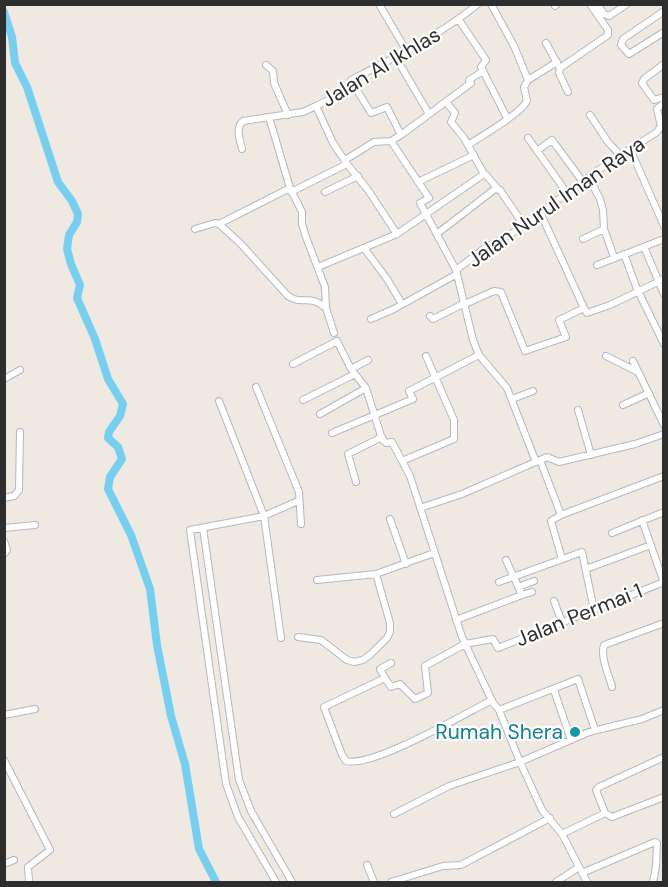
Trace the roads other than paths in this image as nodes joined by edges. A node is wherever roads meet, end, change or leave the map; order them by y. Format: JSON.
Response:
{"nodes":[{"id":1,"x":380,"y":4,"type":"edge"},
{"id":2,"x":478,"y":4,"type":"edge"},
{"id":3,"x":491,"y":4,"type":"edge"},
{"id":4,"x":590,"y":4,"type":"edge"},
{"id":5,"x":597,"y":4,"type":"edge"},
{"id":6,"x":627,"y":4,"type":"edge"},
{"id":7,"x":663,"y":11,"type":"edge"},
{"id":8,"x":459,"y":20,"type":"junction"},
{"id":9,"x":663,"y":32,"type":"edge"},
{"id":10,"x":546,"y":44,"type":"dead end"},
{"id":11,"x":406,"y":50,"type":"junction"},
{"id":12,"x":395,"y":56,"type":"junction"},
{"id":13,"x":663,"y":64,"type":"edge"},
{"id":14,"x":266,"y":65,"type":"dead end"},
{"id":15,"x":559,"y":65,"type":"junction"},
{"id":16,"x":483,"y":71,"type":"junction"},
{"id":17,"x":528,"y":80,"type":"junction"},
{"id":18,"x":355,"y":87,"type":"junction"},
{"id":19,"x":568,"y":92,"type":"dead end"},
{"id":20,"x":663,"y":96,"type":"edge"},
{"id":21,"x":446,"y":102,"type":"junction"},
{"id":22,"x":663,"y":103,"type":"edge"},
{"id":23,"x":317,"y":108,"type":"junction"},
{"id":24,"x":429,"y":114,"type":"junction"},
{"id":25,"x":288,"y":115,"type":"junction"},
{"id":26,"x":590,"y":115,"type":"dead end"},
{"id":27,"x":269,"y":117,"type":"junction"},
{"id":28,"x":507,"y":118,"type":"junction"},
{"id":29,"x":662,"y":126,"type":"edge"},
{"id":30,"x":401,"y":135,"type":"junction"},
{"id":31,"x":528,"y":138,"type":"dead end"},
{"id":32,"x":391,"y":141,"type":"junction"},
{"id":33,"x":468,"y":145,"type":"junction"},
{"id":34,"x":242,"y":149,"type":"dead end"},
{"id":35,"x":630,"y":149,"type":"junction"},
{"id":36,"x":538,"y":150,"type":"junction"},
{"id":37,"x":474,"y":155,"type":"junction"},
{"id":38,"x":620,"y":155,"type":"junction"},
{"id":39,"x":346,"y":162,"type":"junction"},
{"id":40,"x":483,"y":174,"type":"junction"},
{"id":41,"x":358,"y":176,"type":"junction"},
{"id":42,"x":586,"y":180,"type":"junction"},
{"id":43,"x":418,"y":183,"type":"junction"},
{"id":44,"x":498,"y":189,"type":"junction"},
{"id":45,"x":291,"y":190,"type":"junction"},
{"id":46,"x":325,"y":192,"type":"dead end"},
{"id":47,"x":567,"y":193,"type":"junction"},
{"id":48,"x":540,"y":212,"type":"junction"},
{"id":49,"x":426,"y":213,"type":"junction"},
{"id":50,"x":219,"y":224,"type":"junction"},
{"id":51,"x":523,"y":224,"type":"junction"},
{"id":52,"x":663,"y":226,"type":"edge"},
{"id":53,"x":195,"y":229,"type":"dead end"},
{"id":54,"x":604,"y":229,"type":"junction"},
{"id":55,"x":438,"y":233,"type":"junction"},
{"id":56,"x":397,"y":234,"type":"junction"},
{"id":57,"x":582,"y":239,"type":"dead end"},
{"id":58,"x":663,"y":242,"type":"edge"},
{"id":59,"x":644,"y":247,"type":"junction"},
{"id":60,"x":364,"y":248,"type":"junction"},
{"id":61,"x":624,"y":254,"type":"junction"},
{"id":62,"x":614,"y":257,"type":"junction"},
{"id":63,"x":597,"y":265,"type":"dead end"},
{"id":64,"x":318,"y":267,"type":"junction"},
{"id":65,"x":457,"y":272,"type":"junction"},
{"id":66,"x":661,"y":280,"type":"edge"},
{"id":67,"x":638,"y":292,"type":"junction"},
{"id":68,"x":663,"y":294,"type":"edge"},
{"id":69,"x":402,"y":304,"type":"junction"},
{"id":70,"x":465,"y":304,"type":"junction"},
{"id":71,"x":326,"y":308,"type":"junction"},
{"id":72,"x":584,"y":308,"type":"junction"},
{"id":73,"x":430,"y":316,"type":"dead end"},
{"id":74,"x":371,"y":319,"type":"dead end"},
{"id":75,"x":663,"y":323,"type":"edge"},
{"id":76,"x":656,"y":327,"type":"junction"},
{"id":77,"x":334,"y":333,"type":"dead end"},
{"id":78,"x":663,"y":344,"type":"edge"},
{"id":79,"x":479,"y":355,"type":"junction"},
{"id":80,"x":426,"y":356,"type":"dead end"},
{"id":81,"x":606,"y":356,"type":"dead end"},
{"id":82,"x":368,"y":360,"type":"dead end"},
{"id":83,"x":633,"y":361,"type":"dead end"},
{"id":84,"x":293,"y":364,"type":"dead end"},
{"id":85,"x":20,"y":370,"type":"dead end"},
{"id":86,"x":353,"y":371,"type":"junction"},
{"id":87,"x":639,"y":372,"type":"junction"},
{"id":88,"x":436,"y":378,"type":"junction"},
{"id":89,"x":4,"y":379,"type":"edge"},
{"id":90,"x":256,"y":387,"type":"dead end"},
{"id":91,"x":366,"y":388,"type":"junction"},
{"id":92,"x":533,"y":391,"type":"dead end"},
{"id":93,"x":649,"y":393,"type":"junction"},
{"id":94,"x":512,"y":399,"type":"junction"},
{"id":95,"x":303,"y":400,"type":"dead end"},
{"id":96,"x":219,"y":401,"type":"dead end"},
{"id":97,"x":623,"y":405,"type":"dead end"},
{"id":98,"x":578,"y":410,"type":"dead end"},
{"id":99,"x":320,"y":414,"type":"dead end"},
{"id":100,"x":375,"y":415,"type":"junction"},
{"id":101,"x":663,"y":425,"type":"edge"},
{"id":102,"x":20,"y":432,"type":"dead end"},
{"id":103,"x":332,"y":433,"type":"dead end"},
{"id":104,"x":663,"y":434,"type":"edge"},
{"id":105,"x":382,"y":437,"type":"junction"},
{"id":106,"x":591,"y":455,"type":"junction"},
{"id":107,"x":402,"y":461,"type":"junction"},
{"id":108,"x":538,"y":461,"type":"junction"},
{"id":109,"x":663,"y":476,"type":"edge"},
{"id":110,"x":356,"y":482,"type":"dead end"},
{"id":111,"x":4,"y":498,"type":"edge"},
{"id":112,"x":298,"y":501,"type":"junction"},
{"id":113,"x":420,"y":508,"type":"junction"},
{"id":114,"x":663,"y":512,"type":"edge"},
{"id":115,"x":561,"y":515,"type":"junction"},
{"id":116,"x":264,"y":516,"type":"junction"},
{"id":117,"x":390,"y":519,"type":"dead end"},
{"id":118,"x":642,"y":520,"type":"junction"},
{"id":119,"x":301,"y":524,"type":"dead end"},
{"id":120,"x":35,"y":525,"type":"dead end"},
{"id":121,"x":4,"y":528,"type":"edge"},
{"id":122,"x":203,"y":528,"type":"junction"},
{"id":123,"x":612,"y":533,"type":"dead end"},
{"id":124,"x":4,"y":541,"type":"edge"},
{"id":125,"x":651,"y":545,"type":"junction"},
{"id":126,"x":434,"y":553,"type":"junction"},
{"id":127,"x":4,"y":554,"type":"edge"},
{"id":128,"x":562,"y":559,"type":"junction"},
{"id":129,"x":506,"y":560,"type":"dead end"},
{"id":130,"x":406,"y":564,"type":"junction"},
{"id":131,"x":586,"y":569,"type":"junction"},
{"id":132,"x":376,"y":574,"type":"junction"},
{"id":133,"x":514,"y":577,"type":"junction"},
{"id":134,"x":317,"y":580,"type":"dead end"},
{"id":135,"x":534,"y":581,"type":"dead end"},
{"id":136,"x":499,"y":582,"type":"dead end"},
{"id":137,"x":663,"y":582,"type":"edge"},
{"id":138,"x":518,"y":587,"type":"junction"},
{"id":139,"x":532,"y":592,"type":"dead end"},
{"id":140,"x":522,"y":595,"type":"junction"},
{"id":141,"x":554,"y":601,"type":"dead end"},
{"id":142,"x":594,"y":610,"type":"junction"},
{"id":143,"x":456,"y":620,"type":"junction"},
{"id":144,"x":562,"y":622,"type":"junction"},
{"id":145,"x":663,"y":623,"type":"edge"},
{"id":146,"x":298,"y":637,"type":"dead end"},
{"id":147,"x":281,"y":638,"type":"dead end"},
{"id":148,"x":465,"y":644,"type":"junction"},
{"id":149,"x":391,"y":663,"type":"dead end"},
{"id":150,"x":385,"y":678,"type":"junction"},
{"id":151,"x":612,"y":687,"type":"dead end"},
{"id":152,"x":554,"y":690,"type":"junction"},
{"id":153,"x":492,"y":700,"type":"junction"},
{"id":154,"x":35,"y":709,"type":"dead end"},
{"id":155,"x":499,"y":710,"type":"junction"},
{"id":156,"x":663,"y":710,"type":"edge"},
{"id":157,"x":4,"y":715,"type":"edge"},
{"id":158,"x":595,"y":730,"type":"junction"},
{"id":159,"x":572,"y":741,"type":"junction"},
{"id":160,"x":663,"y":757,"type":"edge"},
{"id":161,"x":4,"y":760,"type":"edge"},
{"id":162,"x":520,"y":762,"type":"junction"},
{"id":163,"x":663,"y":797,"type":"edge"},
{"id":164,"x":605,"y":813,"type":"junction"},
{"id":165,"x":394,"y":814,"type":"dead end"},
{"id":166,"x":550,"y":818,"type":"junction"},
{"id":167,"x":263,"y":833,"type":"junction"},
{"id":168,"x":562,"y":834,"type":"junction"},
{"id":169,"x":251,"y":840,"type":"junction"},
{"id":170,"x":14,"y":860,"type":"dead end"},
{"id":171,"x":663,"y":860,"type":"edge"},
{"id":172,"x":4,"y":864,"type":"edge"},
{"id":173,"x":367,"y":865,"type":"dead end"},
{"id":174,"x":656,"y":867,"type":"junction"},
{"id":175,"x":581,"y":870,"type":"junction"},
{"id":176,"x":29,"y":882,"type":"edge"},
{"id":177,"x":276,"y":882,"type":"edge"},
{"id":178,"x":292,"y":882,"type":"edge"},
{"id":179,"x":374,"y":882,"type":"edge"},
{"id":180,"x":391,"y":882,"type":"edge"},
{"id":181,"x":556,"y":882,"type":"edge"},
{"id":182,"x":587,"y":882,"type":"edge"},
{"id":183,"x":653,"y":882,"type":"edge"}],
"edges":[{"from":1,"to":11,"type":"street"},
{"from":2,"to":8,"type":"street","name":"Jalan Al Ikhlas"},
{"from":3,"to":17,"type":"street"},
{"from":4,"to":15,"type":"street"},
{"from":5,"to":6,"type":"street"},
{"from":7,"to":9,"type":"street"},
{"from":8,"to":11,"type":"street","name":"Jalan Al Ikhlas"},
{"from":8,"to":16,"type":"street"},
{"from":10,"to":15,"type":"street"},
{"from":11,"to":12,"type":"street","name":"Jalan Al Ikhlas"},
{"from":12,"to":18,"type":"street","name":"Jalan Al Ikhlas"},
{"from":12,"to":24,"type":"street"},
{"from":13,"to":20,"type":"street"},
{"from":14,"to":25,"type":"street"},
{"from":15,"to":17,"type":"street"},
{"from":15,"to":19,"type":"street"},
{"from":16,"to":21,"type":"street"},
{"from":16,"to":28,"type":"street"},
{"from":17,"to":28,"type":"street"},
{"from":18,"to":23,"type":"street","name":"Jalan Al Ikhlas"},
{"from":18,"to":30,"type":"street"},
{"from":21,"to":24,"type":"street"},
{"from":21,"to":33,"type":"street"},
{"from":22,"to":29,"type":"street","name":"Jalan Nurul Iman Raya"},
{"from":23,"to":25,"type":"street","name":"Jalan Al Ikhlas"},
{"from":23,"to":39,"type":"street"},
{"from":24,"to":30,"type":"street"},
{"from":25,"to":27,"type":"street","name":"Jalan Al Ikhlas"},
{"from":26,"to":38,"type":"street"},
{"from":27,"to":34,"type":"street","name":"Jalan Al Ikhlas"},
{"from":27,"to":45,"type":"street"},
{"from":28,"to":33,"type":"street"},
{"from":29,"to":35,"type":"street","name":"Jalan Nurul Iman Raya"},
{"from":30,"to":32,"type":"street"},
{"from":31,"to":36,"type":"street"},
{"from":32,"to":39,"type":"street"},
{"from":32,"to":43,"type":"street"},
{"from":33,"to":37,"type":"street"},
{"from":35,"to":38,"type":"street","name":"Jalan Nurul Iman Raya"},
{"from":35,"to":52,"type":"street"},
{"from":36,"to":42,"type":"street"},
{"from":36,"to":47,"type":"street"},
{"from":37,"to":40,"type":"street"},
{"from":37,"to":43,"type":"street"},
{"from":38,"to":42,"type":"street","name":"Jalan Nurul Iman Raya"},
{"from":39,"to":41,"type":"street"},
{"from":39,"to":45,"type":"street"},
{"from":40,"to":44,"type":"street"},
{"from":40,"to":49,"type":"street"},
{"from":41,"to":46,"type":"street"},
{"from":41,"to":56,"type":"street"},
{"from":42,"to":47,"type":"street","name":"Jalan Nurul Iman Raya"},
{"from":42,"to":54,"type":"street"},
{"from":43,"to":49,"type":"street"},
{"from":44,"to":51,"type":"street"},
{"from":44,"to":55,"type":"street"},
{"from":45,"to":50,"type":"street"},
{"from":45,"to":64,"type":"street"},
{"from":47,"to":48,"type":"street","name":"Jalan Nurul Iman Raya"},
{"from":48,"to":51,"type":"street","name":"Jalan Nurul Iman Raya"},
{"from":48,"to":72,"type":"street"},
{"from":49,"to":55,"type":"street"},
{"from":49,"to":56,"type":"street"},
{"from":50,"to":53,"type":"street"},
{"from":50,"to":71,"type":"street"},
{"from":51,"to":65,"type":"street","name":"Jalan Nurul Iman Raya"},
{"from":54,"to":57,"type":"street"},
{"from":54,"to":62,"type":"street"},
{"from":55,"to":65,"type":"street"},
{"from":56,"to":60,"type":"street"},
{"from":58,"to":59,"type":"street"},
{"from":59,"to":61,"type":"street"},
{"from":59,"to":66,"type":"street"},
{"from":60,"to":64,"type":"street"},
{"from":60,"to":69,"type":"street"},
{"from":61,"to":62,"type":"street"},
{"from":61,"to":67,"type":"street"},
{"from":62,"to":63,"type":"street"},
{"from":64,"to":71,"type":"street"},
{"from":65,"to":69,"type":"street","name":"Jalan Nurul Iman Raya"},
{"from":65,"to":70,"type":"street"},
{"from":66,"to":67,"type":"street"},
{"from":66,"to":68,"type":"street"},
{"from":67,"to":72,"type":"street"},
{"from":67,"to":76,"type":"street"},
{"from":69,"to":74,"type":"street","name":"Jalan Nurul Iman Raya"},
{"from":70,"to":72,"type":"street"},
{"from":70,"to":73,"type":"street"},
{"from":70,"to":79,"type":"street"},
{"from":71,"to":77,"type":"street"},
{"from":75,"to":76,"type":"street"},
{"from":76,"to":78,"type":"street"},
{"from":79,"to":88,"type":"street"},
{"from":79,"to":94,"type":"street"},
{"from":80,"to":88,"type":"street"},
{"from":81,"to":87,"type":"street"},
{"from":82,"to":86,"type":"street"},
{"from":83,"to":87,"type":"street"},
{"from":84,"to":86,"type":"street"},
{"from":85,"to":89,"type":"street"},
{"from":86,"to":91,"type":"street"},
{"from":86,"to":95,"type":"street"},
{"from":87,"to":93,"type":"street"},
{"from":88,"to":100,"type":"street"},
{"from":88,"to":107,"type":"street"},
{"from":90,"to":112,"type":"street"},
{"from":91,"to":99,"type":"street"},
{"from":91,"to":100,"type":"street"},
{"from":92,"to":94,"type":"street"},
{"from":93,"to":97,"type":"street"},
{"from":93,"to":101,"type":"street"},
{"from":94,"to":108,"type":"street"},
{"from":96,"to":116,"type":"street"},
{"from":98,"to":106,"type":"street"},
{"from":100,"to":103,"type":"street"},
{"from":100,"to":105,"type":"street"},
{"from":102,"to":111,"type":"street"},
{"from":104,"to":106,"type":"street"},
{"from":105,"to":107,"type":"street"},
{"from":105,"to":110,"type":"street"},
{"from":106,"to":108,"type":"street"},
{"from":107,"to":113,"type":"street"},
{"from":108,"to":113,"type":"street"},
{"from":108,"to":115,"type":"street"},
{"from":109,"to":115,"type":"street"},
{"from":112,"to":116,"type":"street"},
{"from":112,"to":119,"type":"street"},
{"from":113,"to":126,"type":"street"},
{"from":114,"to":118,"type":"street"},
{"from":115,"to":128,"type":"street"},
{"from":116,"to":122,"type":"street"},
{"from":116,"to":147,"type":"street"},
{"from":117,"to":130,"type":"street"},
{"from":118,"to":123,"type":"street"},
{"from":118,"to":125,"type":"street"},
{"from":120,"to":121,"type":"street"},
{"from":122,"to":167,"type":"street"},
{"from":122,"to":169,"type":"street"},
{"from":124,"to":127,"type":"street"},
{"from":125,"to":131,"type":"street"},
{"from":125,"to":137,"type":"street"},
{"from":126,"to":130,"type":"street"},
{"from":126,"to":143,"type":"street"},
{"from":128,"to":131,"type":"street"},
{"from":128,"to":133,"type":"street"},
{"from":129,"to":133,"type":"street"},
{"from":130,"to":132,"type":"street"},
{"from":131,"to":142,"type":"street"},
{"from":132,"to":134,"type":"street"},
{"from":132,"to":146,"type":"street"},
{"from":133,"to":136,"type":"street"},
{"from":133,"to":138,"type":"street"},
{"from":135,"to":138,"type":"street"},
{"from":137,"to":142,"type":"street","name":"Jalan Permai 1"},
{"from":138,"to":140,"type":"street"},
{"from":139,"to":140,"type":"street"},
{"from":140,"to":143,"type":"street"},
{"from":141,"to":144,"type":"street"},
{"from":142,"to":144,"type":"street","name":"Jalan Permai 1"},
{"from":143,"to":148,"type":"street"},
{"from":144,"to":148,"type":"street","name":"Jalan Permai 1"},
{"from":145,"to":151,"type":"street"},
{"from":148,"to":150,"type":"street"},
{"from":148,"to":153,"type":"street"},
{"from":149,"to":150,"type":"street"},
{"from":150,"to":153,"type":"street"},
{"from":152,"to":155,"type":"street"},
{"from":152,"to":158,"type":"street"},
{"from":152,"to":159,"type":"street"},
{"from":153,"to":155,"type":"street"},
{"from":154,"to":157,"type":"street"},
{"from":155,"to":162,"type":"street"},
{"from":156,"to":158,"type":"street"},
{"from":158,"to":159,"type":"street"},
{"from":159,"to":162,"type":"street"},
{"from":160,"to":164,"type":"street"},
{"from":161,"to":176,"type":"street"},
{"from":162,"to":165,"type":"street"},
{"from":162,"to":166,"type":"street"},
{"from":163,"to":164,"type":"street"},
{"from":164,"to":168,"type":"street"},
{"from":166,"to":168,"type":"street"},
{"from":166,"to":180,"type":"street"},
{"from":167,"to":169,"type":"street"},
{"from":167,"to":178,"type":"street"},
{"from":168,"to":175,"type":"street"},
{"from":169,"to":177,"type":"street"},
{"from":170,"to":172,"type":"street"},
{"from":171,"to":174,"type":"street"},
{"from":173,"to":179,"type":"street"},
{"from":174,"to":175,"type":"street"},
{"from":174,"to":183,"type":"street"},
{"from":175,"to":181,"type":"street"},
{"from":175,"to":182,"type":"street"}]}
